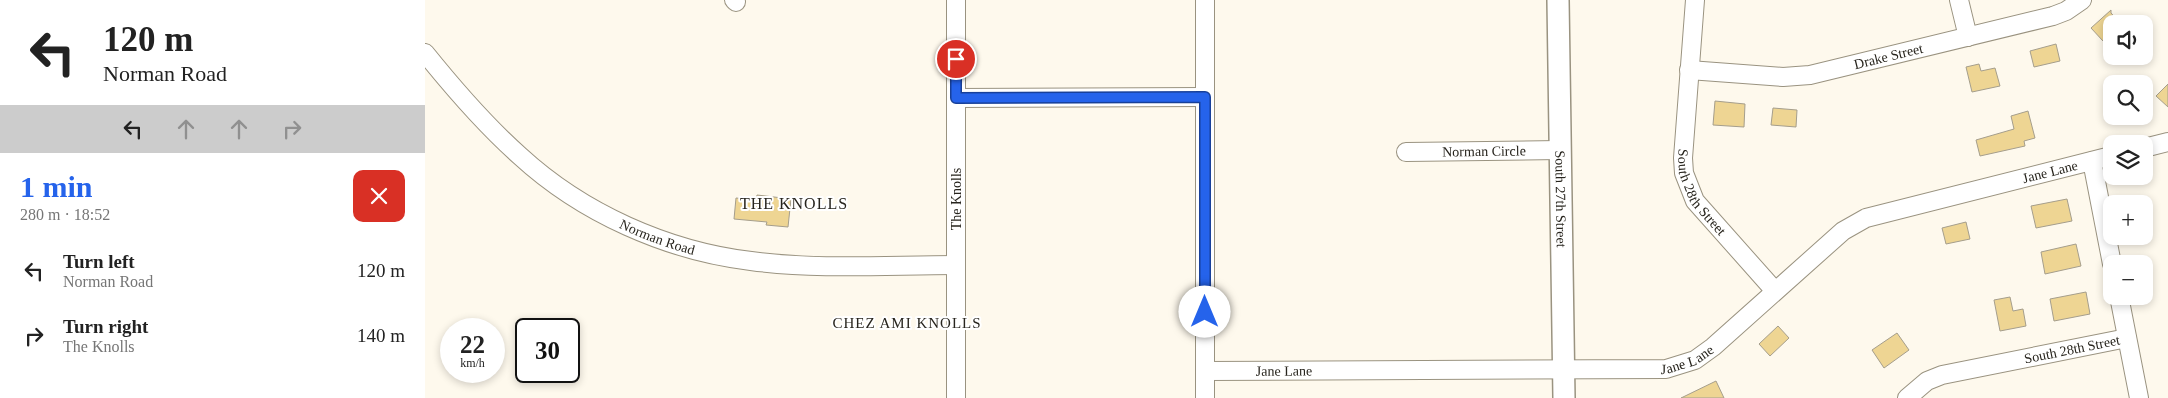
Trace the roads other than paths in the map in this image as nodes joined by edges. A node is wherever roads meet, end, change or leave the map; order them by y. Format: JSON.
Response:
{"nodes":[{"id":1,"x":956,"y":0,"type":"edge"},
{"id":2,"x":1205,"y":0,"type":"edge"},
{"id":3,"x":1558,"y":0,"type":"edge"},
{"id":4,"x":1695,"y":0,"type":"edge"},
{"id":5,"x":1959,"y":0,"type":"edge"},
{"id":6,"x":2081,"y":0,"type":"edge"},
{"id":7,"x":1968,"y":37,"type":"junction"},
{"id":8,"x":425,"y":53,"type":"edge"},
{"id":9,"x":1689,"y":70,"type":"junction"},
{"id":10,"x":1205,"y":97,"type":"junction"},
{"id":11,"x":956,"y":98,"type":"junction"},
{"id":12,"x":2168,"y":142,"type":"edge"},
{"id":13,"x":2153,"y":146,"type":"edge"},
{"id":14,"x":1560,"y":150,"type":"junction"},
{"id":15,"x":1406,"y":152,"type":"dead end"},
{"id":16,"x":2103,"y":158,"type":"edge"},
{"id":17,"x":2092,"y":161,"type":"junction"},
{"id":18,"x":2110,"y":255,"type":"edge"},
{"id":19,"x":956,"y":265,"type":"junction"},
{"id":20,"x":1775,"y":292,"type":"junction"},
{"id":21,"x":2121,"y":305,"type":"edge"},
{"id":22,"x":2127,"y":338,"type":"junction"},
{"id":23,"x":1564,"y":370,"type":"junction"},
{"id":24,"x":1205,"y":371,"type":"junction"},
{"id":25,"x":956,"y":398,"type":"edge"},
{"id":26,"x":1205,"y":398,"type":"edge"},
{"id":27,"x":1564,"y":398,"type":"edge"},
{"id":28,"x":1907,"y":398,"type":"edge"},
{"id":29,"x":2139,"y":398,"type":"edge"}],
"edges":[{"from":1,"to":11,"type":"street","name":"The Knolls"},
{"from":2,"to":10,"type":"street"},
{"from":3,"to":14,"type":"main road","name":"South 27th Street"},
{"from":4,"to":9,"type":"street","name":"South 28th Street"},
{"from":5,"to":7,"type":"street"},
{"from":6,"to":7,"type":"street","name":"Drake Street"},
{"from":7,"to":9,"type":"street","name":"Drake Street"},
{"from":8,"to":19,"type":"street","name":"Norman Road"},
{"from":9,"to":20,"type":"street","name":"South 28th Street"},
{"from":10,"to":11,"type":"street"},
{"from":10,"to":24,"type":"street"},
{"from":11,"to":19,"type":"street","name":"The Knolls"},
{"from":12,"to":13,"type":"street"},
{"from":14,"to":15,"type":"street","name":"Norman Circle"},
{"from":14,"to":23,"type":"main road","name":"South 27th Street"},
{"from":16,"to":17,"type":"street","name":"Jane Lane"},
{"from":17,"to":18,"type":"street"},
{"from":17,"to":20,"type":"street","name":"Jane Lane"},
{"from":19,"to":25,"type":"street","name":"The Knolls"},
{"from":20,"to":23,"type":"street","name":"Jane Lane"},
{"from":21,"to":22,"type":"street"},
{"from":22,"to":28,"type":"street","name":"South 28th Street"},
{"from":22,"to":29,"type":"street"},
{"from":23,"to":24,"type":"street","name":"Jane Lane"},
{"from":23,"to":27,"type":"main road","name":"South 27th Street"},
{"from":24,"to":26,"type":"street"}]}
